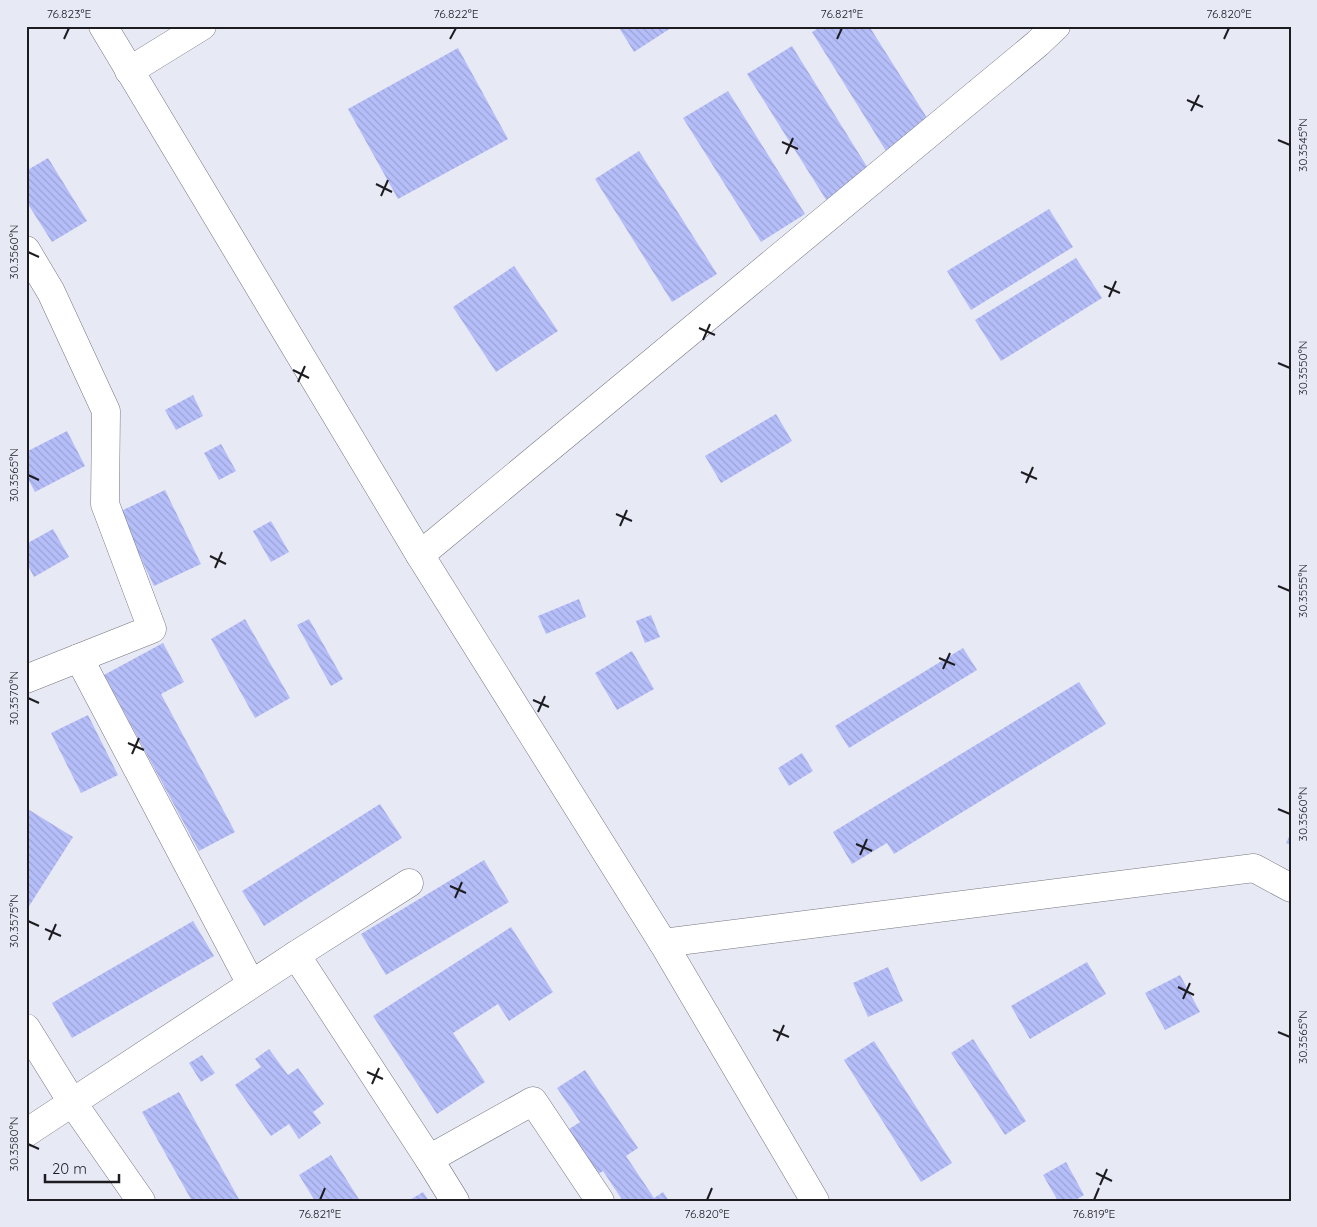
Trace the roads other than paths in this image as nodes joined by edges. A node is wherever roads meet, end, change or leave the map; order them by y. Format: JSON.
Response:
{"nodes":[{"id":1,"x":103,"y":26,"type":"edge"},
{"id":2,"x":202,"y":26,"type":"edge"},
{"id":3,"x":1056,"y":26,"type":"edge"},
{"id":4,"x":129,"y":71,"type":"junction"},
{"id":5,"x":26,"y":250,"type":"edge"},
{"id":6,"x":420,"y":555,"type":"junction"},
{"id":7,"x":79,"y":658,"type":"junction"},
{"id":8,"x":26,"y":679,"type":"edge"},
{"id":9,"x":409,"y":883,"type":"dead end"},
{"id":10,"x":1291,"y":888,"type":"edge"},
{"id":11,"x":663,"y":943,"type":"junction"},
{"id":12,"x":296,"y":955,"type":"junction"},
{"id":13,"x":251,"y":984,"type":"junction"},
{"id":14,"x":26,"y":1028,"type":"edge"},
{"id":15,"x":72,"y":1102,"type":"junction"},
{"id":16,"x":26,"y":1133,"type":"edge"},
{"id":17,"x":429,"y":1159,"type":"junction"},
{"id":18,"x":141,"y":1201,"type":"edge"},
{"id":19,"x":456,"y":1201,"type":"edge"},
{"id":20,"x":600,"y":1201,"type":"edge"},
{"id":21,"x":815,"y":1201,"type":"edge"}],
"edges":[{"from":1,"to":4,"type":"street"},
{"from":2,"to":4,"type":"street"},
{"from":3,"to":6,"type":"street"},
{"from":4,"to":6,"type":"street"},
{"from":5,"to":7,"type":"street"},
{"from":6,"to":11,"type":"street"},
{"from":7,"to":8,"type":"street"},
{"from":7,"to":13,"type":"street"},
{"from":9,"to":12,"type":"street"},
{"from":10,"to":11,"type":"street"},
{"from":11,"to":21,"type":"street"},
{"from":12,"to":13,"type":"street"},
{"from":12,"to":17,"type":"street"},
{"from":13,"to":15,"type":"street"},
{"from":14,"to":15,"type":"street"},
{"from":15,"to":16,"type":"street"},
{"from":15,"to":18,"type":"street"},
{"from":17,"to":19,"type":"street"},
{"from":17,"to":20,"type":"street"}]}
